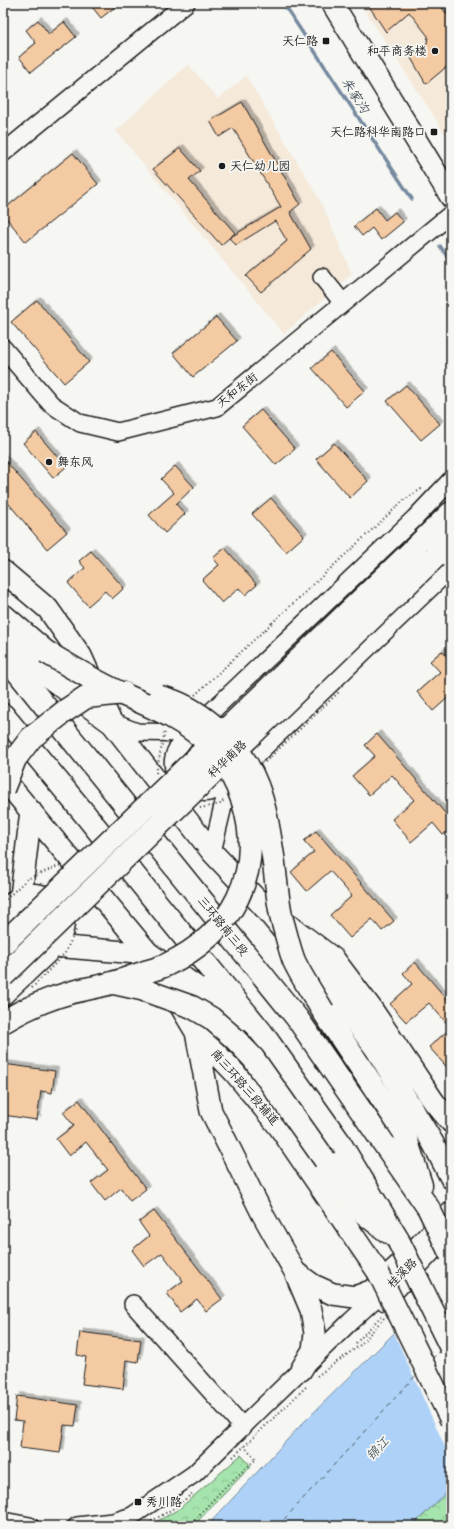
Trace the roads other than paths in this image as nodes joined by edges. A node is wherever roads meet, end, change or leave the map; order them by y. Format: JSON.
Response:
{"nodes":[{"id":1,"x":186,"y":3,"type":"edge"},
{"id":2,"x":332,"y":3,"type":"edge"},
{"id":3,"x":346,"y":3,"type":"edge"},
{"id":4,"x":3,"y":154,"type":"edge"},
{"id":5,"x":451,"y":172,"type":"edge"},
{"id":6,"x":451,"y":196,"type":"edge"},
{"id":7,"x":451,"y":214,"type":"edge"},
{"id":8,"x":322,"y":277,"type":"dead end"},
{"id":9,"x":343,"y":303,"type":"junction"},
{"id":10,"x":3,"y":348,"type":"edge"},
{"id":11,"x":451,"y":480,"type":"edge"},
{"id":12,"x":451,"y":513,"type":"edge"},
{"id":13,"x":451,"y":541,"type":"edge"},
{"id":14,"x":443,"y":563,"type":"edge"},
{"id":15,"x":3,"y":571,"type":"edge"},
{"id":16,"x":3,"y":615,"type":"edge"},
{"id":17,"x":3,"y":635,"type":"edge"},
{"id":18,"x":3,"y":654,"type":"edge"},
{"id":19,"x":3,"y":715,"type":"edge"},
{"id":20,"x":111,"y":722,"type":"junction"},
{"id":21,"x":189,"y":733,"type":"junction"},
{"id":22,"x":3,"y":778,"type":"edge"},
{"id":23,"x":229,"y":781,"type":"junction"},
{"id":24,"x":3,"y":789,"type":"edge"},
{"id":25,"x":31,"y":811,"type":"junction"},
{"id":26,"x":212,"y":852,"type":"junction"},
{"id":27,"x":12,"y":899,"type":"edge"},
{"id":28,"x":263,"y":906,"type":"junction"},
{"id":29,"x":3,"y":914,"type":"edge"},
{"id":30,"x":3,"y":944,"type":"edge"},
{"id":31,"x":54,"y":946,"type":"junction"},
{"id":32,"x":149,"y":954,"type":"junction"},
{"id":33,"x":3,"y":976,"type":"edge"},
{"id":34,"x":114,"y":983,"type":"junction"},
{"id":35,"x":3,"y":994,"type":"edge"},
{"id":36,"x":3,"y":1022,"type":"edge"},
{"id":37,"x":196,"y":1032,"type":"junction"},
{"id":38,"x":262,"y":1033,"type":"junction"},
{"id":39,"x":451,"y":1122,"type":"edge"},
{"id":40,"x":451,"y":1178,"type":"edge"},
{"id":41,"x":429,"y":1209,"type":"junction"},
{"id":42,"x":451,"y":1213,"type":"edge"},
{"id":43,"x":451,"y":1221,"type":"edge"},
{"id":44,"x":451,"y":1232,"type":"edge"},
{"id":45,"x":398,"y":1240,"type":"junction"},
{"id":46,"x":451,"y":1255,"type":"edge"},
{"id":47,"x":295,"y":1272,"type":"junction"},
{"id":48,"x":133,"y":1304,"type":"dead end"},
{"id":49,"x":451,"y":1348,"type":"edge"},
{"id":50,"x":308,"y":1378,"type":"junction"},
{"id":51,"x":451,"y":1420,"type":"edge"},
{"id":52,"x":242,"y":1439,"type":"junction"},
{"id":53,"x":3,"y":1521,"type":"edge"},
{"id":54,"x":30,"y":1526,"type":"edge"},
{"id":55,"x":77,"y":1526,"type":"edge"},
{"id":56,"x":127,"y":1526,"type":"edge"}],
"edges":[{"from":1,"to":4,"type":"street"},
{"from":2,"to":6,"type":"main road"},
{"from":3,"to":5,"type":"main road"},
{"from":7,"to":9,"type":"street","name":"天和东街"},
{"from":8,"to":9,"type":"street"},
{"from":9,"to":10,"type":"street","name":"天和东街"},
{"from":11,"to":21,"type":"street"},
{"from":12,"to":30,"type":"highway","name":"科华南路","bridge":true},
{"from":13,"to":14,"type":"highway","name":"科华南路"},
{"from":14,"to":23,"type":"street"},
{"from":14,"to":33,"type":"highway","name":"科华南路","bridge":true},
{"from":15,"to":20,"type":"main road"},
{"from":16,"to":34,"type":"highway","bridge":true},
{"from":17,"to":20,"type":"highway"},
{"from":18,"to":41,"type":"highway","name":"三环路南三段"},
{"from":19,"to":38,"type":"highway"},
{"from":20,"to":21,"type":"street"},
{"from":20,"to":26,"type":"main road"},
{"from":21,"to":23,"type":"street"},
{"from":22,"to":25,"type":"main road","name":"南三环路三段辅道"},
{"from":23,"to":26,"type":"street"},
{"from":24,"to":41,"type":"highway","bridge":true},
{"from":25,"to":27,"type":"main road"},
{"from":25,"to":32,"type":"main road","name":"南三环路三段辅道"},
{"from":26,"to":28,"type":"main road"},
{"from":27,"to":29,"type":"main road"},
{"from":27,"to":31,"type":"main road"},
{"from":28,"to":39,"type":"main road"},
{"from":28,"to":40,"type":"main road"},
{"from":31,"to":32,"type":"main road"},
{"from":31,"to":35,"type":"main road"},
{"from":32,"to":37,"type":"main road","name":"南三环路三段辅道"},
{"from":32,"to":38,"type":"highway"},
{"from":34,"to":36,"type":"highway","bridge":true},
{"from":34,"to":45,"type":"highway","bridge":true},
{"from":37,"to":47,"type":"main road"},
{"from":37,"to":51,"type":"main road","name":"南三环路三段辅道","bridge":true},
{"from":38,"to":45,"type":"highway"},
{"from":41,"to":46,"type":"highway","bridge":true},
{"from":42,"to":47,"type":"main road"},
{"from":43,"to":50,"type":"street","name":"桂溪路"},
{"from":44,"to":52,"type":"street","name":"桂溪路"},
{"from":45,"to":49,"type":"highway","bridge":true},
{"from":47,"to":50,"type":"main road"},
{"from":48,"to":52,"type":"street"},
{"from":50,"to":52,"type":"street"},
{"from":52,"to":55,"type":"street"},
{"from":52,"to":56,"type":"street"},
{"from":53,"to":54,"type":"street"}]}
